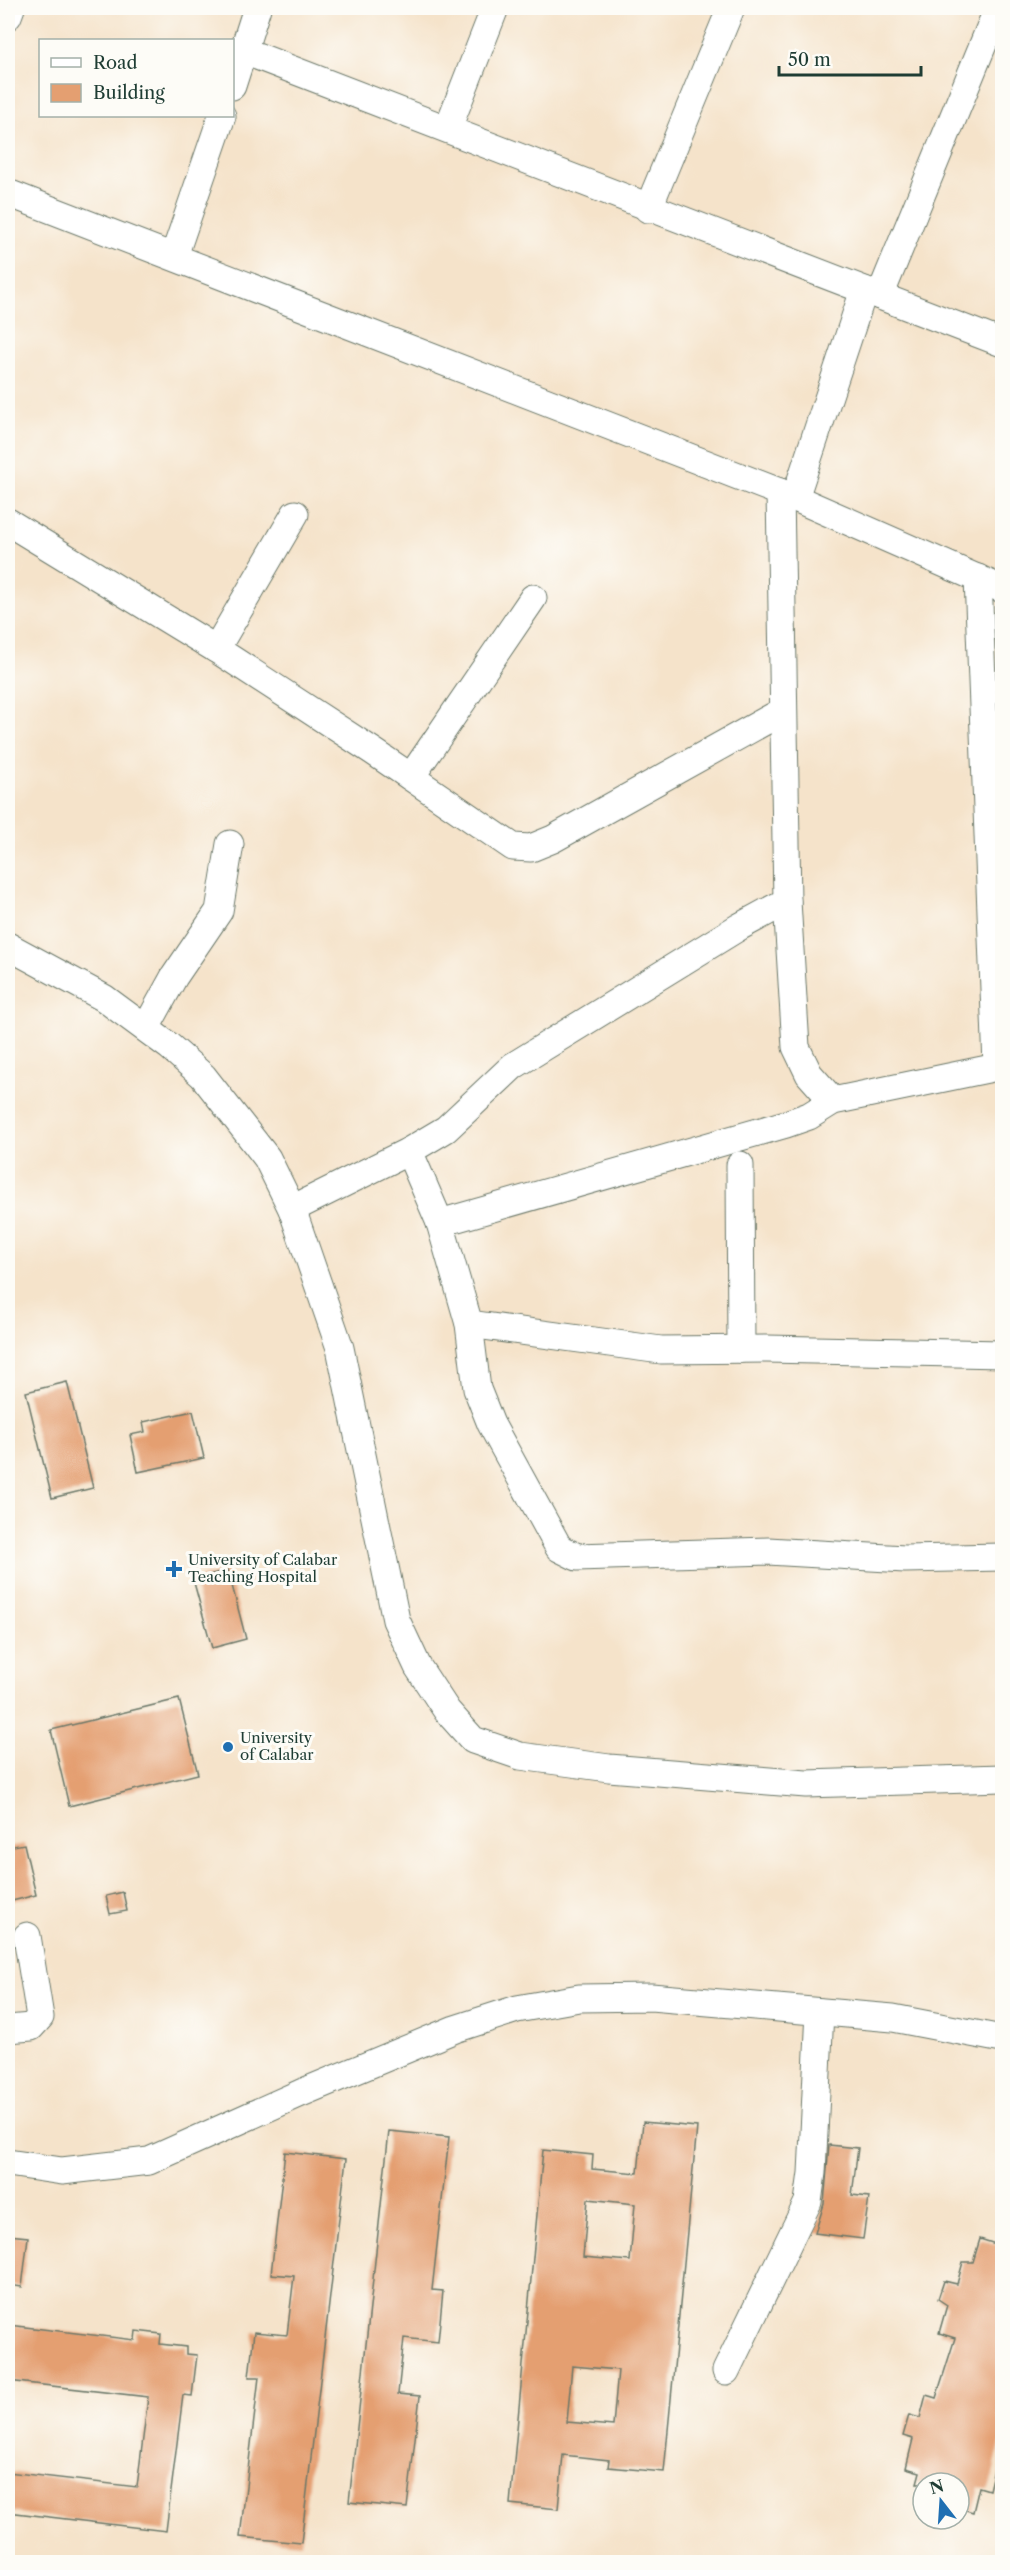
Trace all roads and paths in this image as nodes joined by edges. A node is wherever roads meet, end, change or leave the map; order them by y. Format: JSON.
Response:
{"nodes":[{"id":1,"x":11,"y":8,"type":"edge"},
{"id":2,"x":257,"y":8,"type":"edge"},
{"id":3,"x":495,"y":8,"type":"edge"},
{"id":4,"x":730,"y":8,"type":"edge"},
{"id":5,"x":998,"y":8,"type":"edge"},
{"id":6,"x":8,"y":16,"type":"edge"},
{"id":7,"x":244,"y":51,"type":"junction"},
{"id":8,"x":234,"y":80,"type":"edge"},
{"id":9,"x":222,"y":117,"type":"edge"},
{"id":10,"x":448,"y":128,"type":"junction"},
{"id":11,"x":8,"y":193,"type":"edge"},
{"id":12,"x":648,"y":209,"type":"junction"},
{"id":13,"x":174,"y":256,"type":"junction"},
{"id":14,"x":872,"y":293,"type":"junction"},
{"id":15,"x":1002,"y":343,"type":"edge"},
{"id":16,"x":788,"y":495,"type":"junction"},
{"id":17,"x":295,"y":514,"type":"dead end"},
{"id":18,"x":8,"y":522,"type":"edge"},
{"id":19,"x":990,"y":583,"type":"edge"},
{"id":20,"x":533,"y":597,"type":"dead end"},
{"id":21,"x":216,"y":649,"type":"junction"},
{"id":22,"x":783,"y":711,"type":"junction"},
{"id":23,"x":411,"y":777,"type":"junction"},
{"id":24,"x":230,"y":844,"type":"dead end"},
{"id":25,"x":787,"y":901,"type":"junction"},
{"id":26,"x":8,"y":946,"type":"edge"},
{"id":27,"x":146,"y":1028,"type":"junction"},
{"id":28,"x":1000,"y":1066,"type":"edge"},
{"id":29,"x":833,"y":1101,"type":"junction"},
{"id":30,"x":410,"y":1151,"type":"junction"},
{"id":31,"x":740,"y":1166,"type":"dead end"},
{"id":32,"x":292,"y":1209,"type":"junction"},
{"id":33,"x":440,"y":1223,"type":"junction"},
{"id":34,"x":470,"y":1324,"type":"junction"},
{"id":35,"x":741,"y":1349,"type":"junction"},
{"id":36,"x":1002,"y":1354,"type":"edge"},
{"id":37,"x":1002,"y":1557,"type":"edge"},
{"id":38,"x":1002,"y":1778,"type":"edge"},
{"id":39,"x":27,"y":1936,"type":"dead end"},
{"id":40,"x":820,"y":2012,"type":"junction"},
{"id":41,"x":8,"y":2030,"type":"edge"},
{"id":42,"x":1002,"y":2039,"type":"edge"},
{"id":43,"x":8,"y":2163,"type":"edge"},
{"id":44,"x":726,"y":2371,"type":"dead end"}],
"edges":[{"from":1,"to":6,"type":"street"},
{"from":2,"to":7,"type":"street"},
{"from":3,"to":10,"type":"street"},
{"from":4,"to":12,"type":"street"},
{"from":5,"to":14,"type":"street"},
{"from":7,"to":8,"type":"street"},
{"from":7,"to":10,"type":"street"},
{"from":9,"to":13,"type":"street"},
{"from":10,"to":12,"type":"street"},
{"from":11,"to":13,"type":"street"},
{"from":12,"to":14,"type":"street"},
{"from":13,"to":16,"type":"street"},
{"from":14,"to":15,"type":"street"},
{"from":14,"to":16,"type":"street"},
{"from":16,"to":19,"type":"street"},
{"from":16,"to":22,"type":"street"},
{"from":17,"to":21,"type":"street"},
{"from":18,"to":21,"type":"street"},
{"from":19,"to":28,"type":"street"},
{"from":20,"to":23,"type":"street"},
{"from":21,"to":23,"type":"street"},
{"from":22,"to":23,"type":"street"},
{"from":22,"to":25,"type":"street"},
{"from":24,"to":27,"type":"street"},
{"from":25,"to":29,"type":"street"},
{"from":25,"to":30,"type":"street"},
{"from":26,"to":27,"type":"street"},
{"from":27,"to":32,"type":"street"},
{"from":28,"to":29,"type":"street"},
{"from":29,"to":33,"type":"street"},
{"from":30,"to":32,"type":"street"},
{"from":30,"to":33,"type":"street"},
{"from":31,"to":35,"type":"street"},
{"from":32,"to":38,"type":"street"},
{"from":33,"to":34,"type":"street"},
{"from":34,"to":35,"type":"street"},
{"from":34,"to":37,"type":"street"},
{"from":35,"to":36,"type":"street"},
{"from":39,"to":41,"type":"street"},
{"from":40,"to":42,"type":"street"},
{"from":40,"to":43,"type":"street"},
{"from":40,"to":44,"type":"street"}]}
